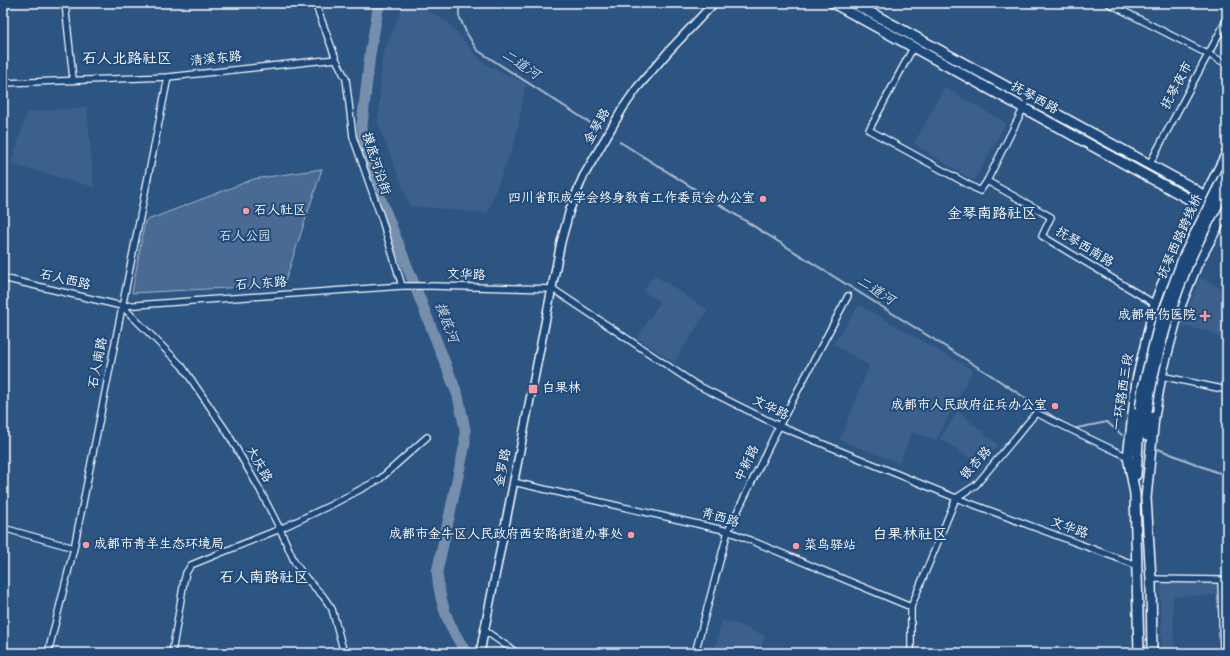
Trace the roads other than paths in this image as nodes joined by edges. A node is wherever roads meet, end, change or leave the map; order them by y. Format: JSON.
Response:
{"nodes":[{"id":1,"x":65,"y":3,"type":"edge"},
{"id":2,"x":315,"y":3,"type":"edge"},
{"id":3,"x":714,"y":3,"type":"edge"},
{"id":4,"x":833,"y":3,"type":"edge"},
{"id":5,"x":853,"y":3,"type":"edge"},
{"id":6,"x":1108,"y":3,"type":"edge"},
{"id":7,"x":1227,"y":19,"type":"edge"},
{"id":8,"x":914,"y":45,"type":"junction"},
{"id":9,"x":1208,"y":54,"type":"junction"},
{"id":10,"x":336,"y":59,"type":"junction"},
{"id":11,"x":1227,"y":64,"type":"edge"},
{"id":12,"x":168,"y":77,"type":"junction"},
{"id":13,"x":73,"y":79,"type":"junction"},
{"id":14,"x":3,"y":84,"type":"edge"},
{"id":15,"x":1025,"y":105,"type":"junction"},
{"id":16,"x":1227,"y":153,"type":"edge"},
{"id":17,"x":1150,"y":165,"type":"junction"},
{"id":18,"x":1227,"y":170,"type":"edge"},
{"id":19,"x":986,"y":181,"type":"junction"},
{"id":20,"x":1227,"y":187,"type":"edge"},
{"id":21,"x":1204,"y":196,"type":"junction"},
{"id":22,"x":1200,"y":205,"type":"junction"},
{"id":23,"x":1226,"y":213,"type":"edge"},
{"id":24,"x":3,"y":278,"type":"edge"},
{"id":25,"x":402,"y":286,"type":"junction"},
{"id":26,"x":553,"y":289,"type":"junction"},
{"id":27,"x":848,"y":296,"type":"dead end"},
{"id":28,"x":1155,"y":304,"type":"junction"},
{"id":29,"x":122,"y":306,"type":"junction"},
{"id":30,"x":1162,"y":376,"type":"junction"},
{"id":31,"x":1227,"y":390,"type":"edge"},
{"id":32,"x":1144,"y":411,"type":"junction"},
{"id":33,"x":779,"y":426,"type":"junction"},
{"id":34,"x":427,"y":437,"type":"dead end"},
{"id":35,"x":1128,"y":457,"type":"junction"},
{"id":36,"x":513,"y":482,"type":"junction"},
{"id":37,"x":1135,"y":494,"type":"junction"},
{"id":38,"x":956,"y":498,"type":"junction"},
{"id":39,"x":1146,"y":498,"type":"junction"},
{"id":40,"x":3,"y":528,"type":"edge"},
{"id":41,"x":280,"y":529,"type":"junction"},
{"id":42,"x":728,"y":531,"type":"junction"},
{"id":43,"x":74,"y":548,"type":"junction"},
{"id":44,"x":1136,"y":566,"type":"junction"},
{"id":45,"x":1151,"y":580,"type":"junction"},
{"id":46,"x":1224,"y":581,"type":"edge"},
{"id":47,"x":910,"y":607,"type":"junction"},
{"id":48,"x":484,"y":630,"type":"junction"},
{"id":49,"x":48,"y":653,"type":"edge"},
{"id":50,"x":172,"y":653,"type":"edge"},
{"id":51,"x":344,"y":653,"type":"edge"},
{"id":52,"x":480,"y":653,"type":"edge"},
{"id":53,"x":517,"y":653,"type":"edge"},
{"id":54,"x":695,"y":653,"type":"edge"},
{"id":55,"x":911,"y":653,"type":"edge"},
{"id":56,"x":1139,"y":653,"type":"edge"},
{"id":57,"x":1152,"y":653,"type":"edge"},
{"id":58,"x":1223,"y":653,"type":"edge"}],
"edges":[{"from":1,"to":13,"type":"street"},
{"from":2,"to":10,"type":"street","name":"摸底河沿街"},
{"from":3,"to":26,"type":"street","name":"金琴路"},
{"from":4,"to":8,"type":"main road","name":"抚琴西路"},
{"from":5,"to":17,"type":"main road","name":"抚琴西路"},
{"from":6,"to":9,"type":"street"},
{"from":7,"to":9,"type":"street","name":"抚琴夜市"},
{"from":8,"to":15,"type":"main road","name":"抚琴西路"},
{"from":8,"to":19,"type":"street"},
{"from":9,"to":11,"type":"street"},
{"from":9,"to":17,"type":"street","name":"抚琴夜市"},
{"from":10,"to":12,"type":"street","name":"清溪东路"},
{"from":10,"to":25,"type":"street","name":"摸底河沿街"},
{"from":12,"to":13,"type":"street","name":"清溪东路"},
{"from":12,"to":29,"type":"street","name":"石人南路"},
{"from":13,"to":14,"type":"street","name":"清溪东路"},
{"from":15,"to":19,"type":"street"},
{"from":15,"to":22,"type":"main road","name":"抚琴西路"},
{"from":16,"to":21,"type":"main road","name":"一环路西三段"},
{"from":17,"to":21,"type":"main road","name":"抚琴西路"},
{"from":18,"to":32,"type":"main road","name":"抚琴西路跨线桥","bridge":true},
{"from":19,"to":28,"type":"street","name":"抚琴西南路"},
{"from":20,"to":32,"type":"main road","name":"抚琴西路跨线桥","bridge":true},
{"from":21,"to":22,"type":"main road","name":"一环路西三段"},
{"from":21,"to":23,"type":"main road","name":"抚琴西路"},
{"from":22,"to":23,"type":"main road","name":"抚琴西路"},
{"from":22,"to":28,"type":"main road","name":"一环路西三段"},
{"from":23,"to":30,"type":"main road"},
{"from":24,"to":29,"type":"street","name":"石人西路"},
{"from":25,"to":26,"type":"street","name":"文华路"},
{"from":25,"to":29,"type":"street","name":"石人东路"},
{"from":26,"to":33,"type":"street","name":"文华路"},
{"from":26,"to":36,"type":"street","name":"金罗路"},
{"from":27,"to":33,"type":"street","name":"中新路"},
{"from":28,"to":35,"type":"main road","name":"一环路西三段"},
{"from":29,"to":41,"type":"street","name":"大庆路"},
{"from":29,"to":43,"type":"street","name":"石人南路"},
{"from":30,"to":31,"type":"street"},
{"from":30,"to":39,"type":"main road"},
{"from":32,"to":37,"type":"main road"},
{"from":32,"to":39,"type":"main road"},
{"from":33,"to":38,"type":"street","name":"文华路"},
{"from":33,"to":42,"type":"street","name":"中新路"},
{"from":34,"to":41,"type":"street"},
{"from":35,"to":37,"type":"main road","name":"一环路西三段"},
{"from":35,"to":38,"type":"street","name":"银杏路"},
{"from":36,"to":42,"type":"street","name":"青西路"},
{"from":36,"to":48,"type":"street","name":"金罗路"},
{"from":37,"to":44,"type":"main road","name":"一环路西三段"},
{"from":38,"to":44,"type":"street","name":"文华路"},
{"from":38,"to":47,"type":"street"},
{"from":39,"to":45,"type":"main road"},
{"from":40,"to":43,"type":"street"},
{"from":41,"to":50,"type":"street"},
{"from":41,"to":51,"type":"street","name":"大庆路"},
{"from":42,"to":47,"type":"street","name":"青西路"},
{"from":42,"to":54,"type":"street","name":"中新路"},
{"from":43,"to":49,"type":"street","name":"石人南路"},
{"from":44,"to":56,"type":"main road","name":"一环路西三段"},
{"from":45,"to":46,"type":"street"},
{"from":45,"to":57,"type":"main road"},
{"from":46,"to":58,"type":"street"},
{"from":47,"to":55,"type":"street"},
{"from":48,"to":52,"type":"street","name":"金罗路"},
{"from":48,"to":53,"type":"street"}]}
